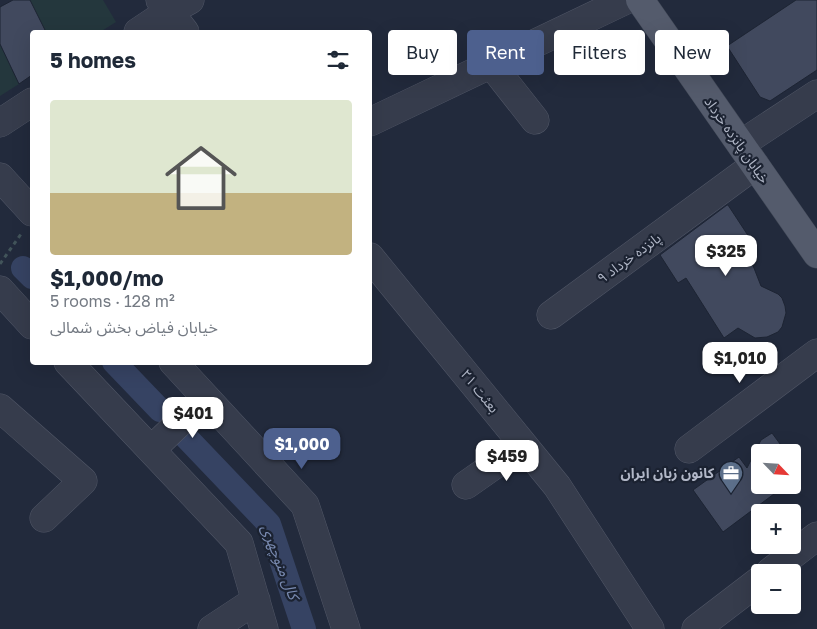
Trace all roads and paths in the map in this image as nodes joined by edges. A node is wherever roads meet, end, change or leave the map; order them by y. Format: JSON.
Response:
{"nodes":[{"id":1,"x":626,"y":0,"type":"edge"},
{"id":2,"x":640,"y":0,"type":"edge"},
{"id":3,"x":176,"y":11,"type":"edge"},
{"id":4,"x":142,"y":30,"type":"edge"},
{"id":5,"x":544,"y":39,"type":"edge"},
{"id":6,"x":468,"y":75,"type":"edge"},
{"id":7,"x":500,"y":75,"type":"edge"},
{"id":8,"x":817,"y":94,"type":"edge"},
{"id":9,"x":30,"y":103,"type":"edge"},
{"id":10,"x":535,"y":120,"type":"dead end"},
{"id":11,"x":372,"y":121,"type":"edge"},
{"id":12,"x":0,"y":123,"type":"edge"},
{"id":13,"x":748,"y":155,"type":"junction"},
{"id":14,"x":0,"y":177,"type":"edge"},
{"id":15,"x":27,"y":222,"type":"edge"},
{"id":16,"x":815,"y":249,"type":"edge"},
{"id":17,"x":372,"y":259,"type":"edge"},
{"id":18,"x":0,"y":264,"type":"edge"},
{"id":19,"x":0,"y":290,"type":"edge"},
{"id":20,"x":551,"y":314,"type":"dead end"},
{"id":21,"x":30,"y":323,"type":"edge"},
{"id":22,"x":817,"y":352,"type":"edge"},
{"id":23,"x":71,"y":365,"type":"edge"},
{"id":24,"x":176,"y":365,"type":"edge"},
{"id":25,"x":205,"y":398,"type":"junction"},
{"id":26,"x":0,"y":408,"type":"edge"},
{"id":27,"x":523,"y":444,"type":"junction"},
{"id":28,"x":689,"y":449,"type":"dead end"},
{"id":29,"x":151,"y":450,"type":"junction"},
{"id":30,"x":466,"y":485,"type":"dead end"},
{"id":31,"x":44,"y":518,"type":"dead end"},
{"id":32,"x":817,"y":536,"type":"edge"},
{"id":33,"x":780,"y":564,"type":"edge"},
{"id":34,"x":751,"y":587,"type":"edge"},
{"id":35,"x":256,"y":600,"type":"junction"},
{"id":36,"x":212,"y":629,"type":"edge"},
{"id":37,"x":264,"y":629,"type":"edge"},
{"id":38,"x":346,"y":629,"type":"edge"},
{"id":39,"x":650,"y":629,"type":"edge"},
{"id":40,"x":696,"y":629,"type":"edge"}],
"edges":[{"from":1,"to":5,"type":"street"},
{"from":2,"to":13,"type":"main road","name":"خیابان پانزده خرداد"},
{"from":3,"to":4,"type":"street"},
{"from":6,"to":11,"type":"street"},
{"from":7,"to":10,"type":"street"},
{"from":8,"to":13,"type":"street","name":"پانزده خرداد ۹"},
{"from":9,"to":12,"type":"street"},
{"from":13,"to":16,"type":"main road","name":"خیابان پانزده خرداد"},
{"from":13,"to":20,"type":"street","name":"پانزده خرداد ۹"},
{"from":14,"to":15,"type":"street"},
{"from":15,"to":18,"type":"path"},
{"from":17,"to":27,"type":"street","name":"بعثت ۲۱"},
{"from":19,"to":21,"type":"street"},
{"from":22,"to":28,"type":"street"},
{"from":23,"to":29,"type":"street"},
{"from":24,"to":25,"type":"street"},
{"from":25,"to":29,"type":"street"},
{"from":25,"to":38,"type":"street"},
{"from":26,"to":31,"type":"street"},
{"from":27,"to":30,"type":"street"},
{"from":27,"to":39,"type":"street","name":"بعثت ۲۱"},
{"from":29,"to":35,"type":"street"},
{"from":32,"to":33,"type":"street"},
{"from":34,"to":40,"type":"street"},
{"from":35,"to":36,"type":"street"},
{"from":35,"to":37,"type":"street"}]}
